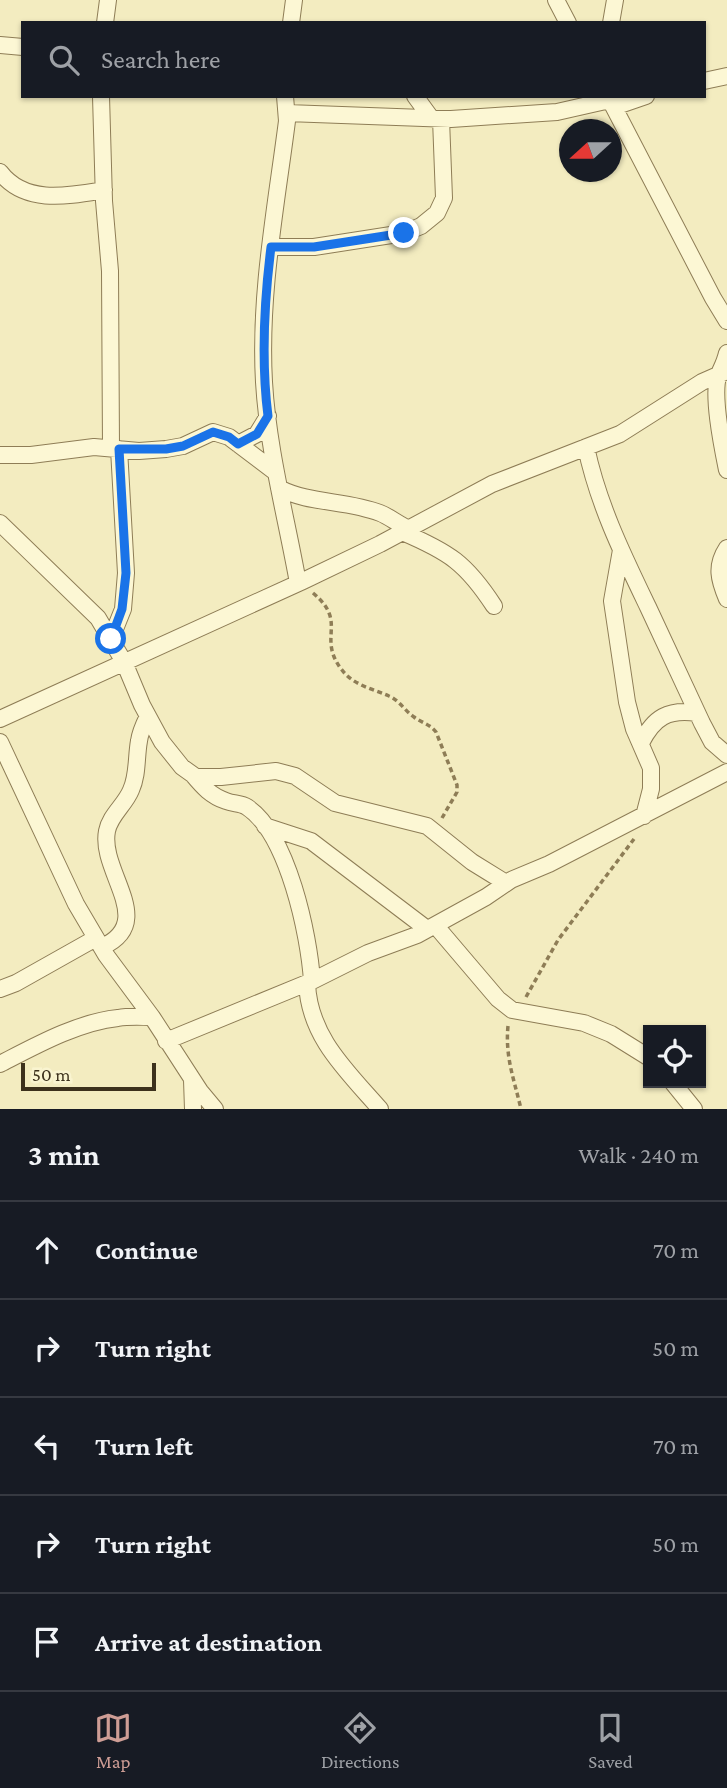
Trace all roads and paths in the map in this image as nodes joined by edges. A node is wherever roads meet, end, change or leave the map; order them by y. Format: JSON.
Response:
{"nodes":[{"id":1,"x":107,"y":0,"type":"edge"},
{"id":2,"x":294,"y":0,"type":"edge"},
{"id":3,"x":556,"y":0,"type":"edge"},
{"id":4,"x":615,"y":0,"type":"edge"},
{"id":5,"x":105,"y":21,"type":"edge"},
{"id":6,"x":291,"y":21,"type":"edge"},
{"id":7,"x":567,"y":21,"type":"edge"},
{"id":8,"x":611,"y":21,"type":"edge"},
{"id":9,"x":0,"y":45,"type":"edge"},
{"id":10,"x":21,"y":47,"type":"edge"},
{"id":11,"x":727,"y":76,"type":"edge"},
{"id":12,"x":706,"y":81,"type":"edge"},
{"id":13,"x":101,"y":98,"type":"edge"},
{"id":14,"x":285,"y":98,"type":"edge"},
{"id":15,"x":417,"y":98,"type":"edge"},
{"id":16,"x":632,"y":98,"type":"edge"},
{"id":17,"x":610,"y":101,"type":"edge"},
{"id":18,"x":286,"y":113,"type":"junction"},
{"id":19,"x":436,"y":118,"type":"junction"},
{"id":20,"x":0,"y":172,"type":"edge"},
{"id":21,"x":103,"y":190,"type":"junction"},
{"id":22,"x":271,"y":247,"type":"junction"},
{"id":23,"x":727,"y":321,"type":"edge"},
{"id":24,"x":727,"y":354,"type":"edge"},
{"id":25,"x":722,"y":373,"type":"edge"},
{"id":26,"x":268,"y":416,"type":"junction"},
{"id":27,"x":238,"y":444,"type":"junction"},
{"id":28,"x":586,"y":447,"type":"junction"},
{"id":29,"x":115,"y":449,"type":"junction"},
{"id":30,"x":0,"y":455,"type":"edge"},
{"id":31,"x":727,"y":470,"type":"edge"},
{"id":32,"x":274,"y":471,"type":"junction"},
{"id":33,"x":278,"y":488,"type":"junction"},
{"id":34,"x":0,"y":523,"type":"edge"},
{"id":35,"x":405,"y":530,"type":"junction"},
{"id":36,"x":727,"y":548,"type":"edge"},
{"id":37,"x":621,"y":550,"type":"junction"},
{"id":38,"x":301,"y":582,"type":"junction"},
{"id":39,"x":727,"y":599,"type":"edge"},
{"id":40,"x":494,"y":606,"type":"dead end"},
{"id":41,"x":111,"y":639,"type":"junction"},
{"id":42,"x":124,"y":662,"type":"junction"},
{"id":43,"x":697,"y":713,"type":"junction"},
{"id":44,"x":1,"y":716,"type":"edge"},
{"id":45,"x":148,"y":716,"type":"junction"},
{"id":46,"x":0,"y":742,"type":"edge"},
{"id":47,"x":641,"y":743,"type":"junction"},
{"id":48,"x":727,"y":755,"type":"edge"},
{"id":49,"x":727,"y":772,"type":"edge"},
{"id":50,"x":193,"y":775,"type":"junction"},
{"id":51,"x":643,"y":817,"type":"junction"},
{"id":52,"x":265,"y":826,"type":"junction"},
{"id":53,"x":432,"y":830,"type":"junction"},
{"id":54,"x":506,"y":883,"type":"junction"},
{"id":55,"x":431,"y":927,"type":"junction"},
{"id":56,"x":99,"y":943,"type":"junction"},
{"id":57,"x":309,"y":982,"type":"junction"},
{"id":58,"x":0,"y":989,"type":"edge"},
{"id":59,"x":516,"y":1011,"type":"junction"},
{"id":60,"x":152,"y":1017,"type":"junction"},
{"id":61,"x":166,"y":1041,"type":"junction"},
{"id":62,"x":643,"y":1054,"type":"edge"},
{"id":63,"x":0,"y":1064,"type":"edge"},
{"id":64,"x":192,"y":1080,"type":"junction"},
{"id":65,"x":677,"y":1088,"type":"edge"},
{"id":66,"x":193,"y":1109,"type":"edge"},
{"id":67,"x":215,"y":1109,"type":"edge"},
{"id":68,"x":380,"y":1109,"type":"edge"},
{"id":69,"x":521,"y":1109,"type":"edge"},
{"id":70,"x":694,"y":1109,"type":"edge"}],
"edges":[{"from":1,"to":5,"type":"street"},
{"from":2,"to":6,"type":"street"},
{"from":3,"to":7,"type":"street"},
{"from":4,"to":8,"type":"street"},
{"from":9,"to":10,"type":"street"},
{"from":11,"to":12,"type":"street"},
{"from":13,"to":21,"type":"street"},
{"from":14,"to":18,"type":"street"},
{"from":15,"to":19,"type":"street"},
{"from":16,"to":17,"type":"street"},
{"from":17,"to":19,"type":"street"},
{"from":17,"to":23,"type":"street"},
{"from":18,"to":19,"type":"street"},
{"from":18,"to":22,"type":"street"},
{"from":19,"to":22,"type":"street"},
{"from":20,"to":21,"type":"street"},
{"from":21,"to":29,"type":"street"},
{"from":22,"to":26,"type":"street"},
{"from":24,"to":25,"type":"street"},
{"from":25,"to":28,"type":"street"},
{"from":25,"to":31,"type":"street"},
{"from":26,"to":27,"type":"street"},
{"from":26,"to":32,"type":"street"},
{"from":27,"to":29,"type":"street"},
{"from":27,"to":32,"type":"street"},
{"from":28,"to":35,"type":"street"},
{"from":28,"to":37,"type":"street"},
{"from":29,"to":30,"type":"street"},
{"from":29,"to":41,"type":"street"},
{"from":32,"to":33,"type":"street"},
{"from":33,"to":35,"type":"street"},
{"from":33,"to":38,"type":"street"},
{"from":34,"to":41,"type":"street"},
{"from":35,"to":38,"type":"street"},
{"from":35,"to":40,"type":"street"},
{"from":36,"to":39,"type":"street"},
{"from":37,"to":43,"type":"street"},
{"from":37,"to":47,"type":"street"},
{"from":38,"to":42,"type":"street"},
{"from":38,"to":53,"type":"path"},
{"from":41,"to":42,"type":"street"},
{"from":42,"to":44,"type":"street"},
{"from":42,"to":45,"type":"street"},
{"from":43,"to":47,"type":"street"},
{"from":43,"to":48,"type":"street"},
{"from":45,"to":50,"type":"street"},
{"from":45,"to":56,"type":"street"},
{"from":46,"to":56,"type":"street"},
{"from":47,"to":51,"type":"street"},
{"from":49,"to":51,"type":"street"},
{"from":50,"to":52,"type":"street"},
{"from":50,"to":53,"type":"street"},
{"from":51,"to":54,"type":"street"},
{"from":51,"to":59,"type":"path"},
{"from":52,"to":55,"type":"street"},
{"from":52,"to":57,"type":"street"},
{"from":53,"to":54,"type":"street"},
{"from":54,"to":55,"type":"street"},
{"from":55,"to":57,"type":"street"},
{"from":55,"to":59,"type":"street"},
{"from":56,"to":58,"type":"street"},
{"from":56,"to":60,"type":"street"},
{"from":57,"to":61,"type":"street"},
{"from":57,"to":68,"type":"street"},
{"from":59,"to":62,"type":"street"},
{"from":59,"to":69,"type":"path"},
{"from":60,"to":61,"type":"street"},
{"from":60,"to":63,"type":"street"},
{"from":61,"to":64,"type":"street"},
{"from":64,"to":66,"type":"street"},
{"from":64,"to":67,"type":"street"},
{"from":65,"to":70,"type":"street"}]}
